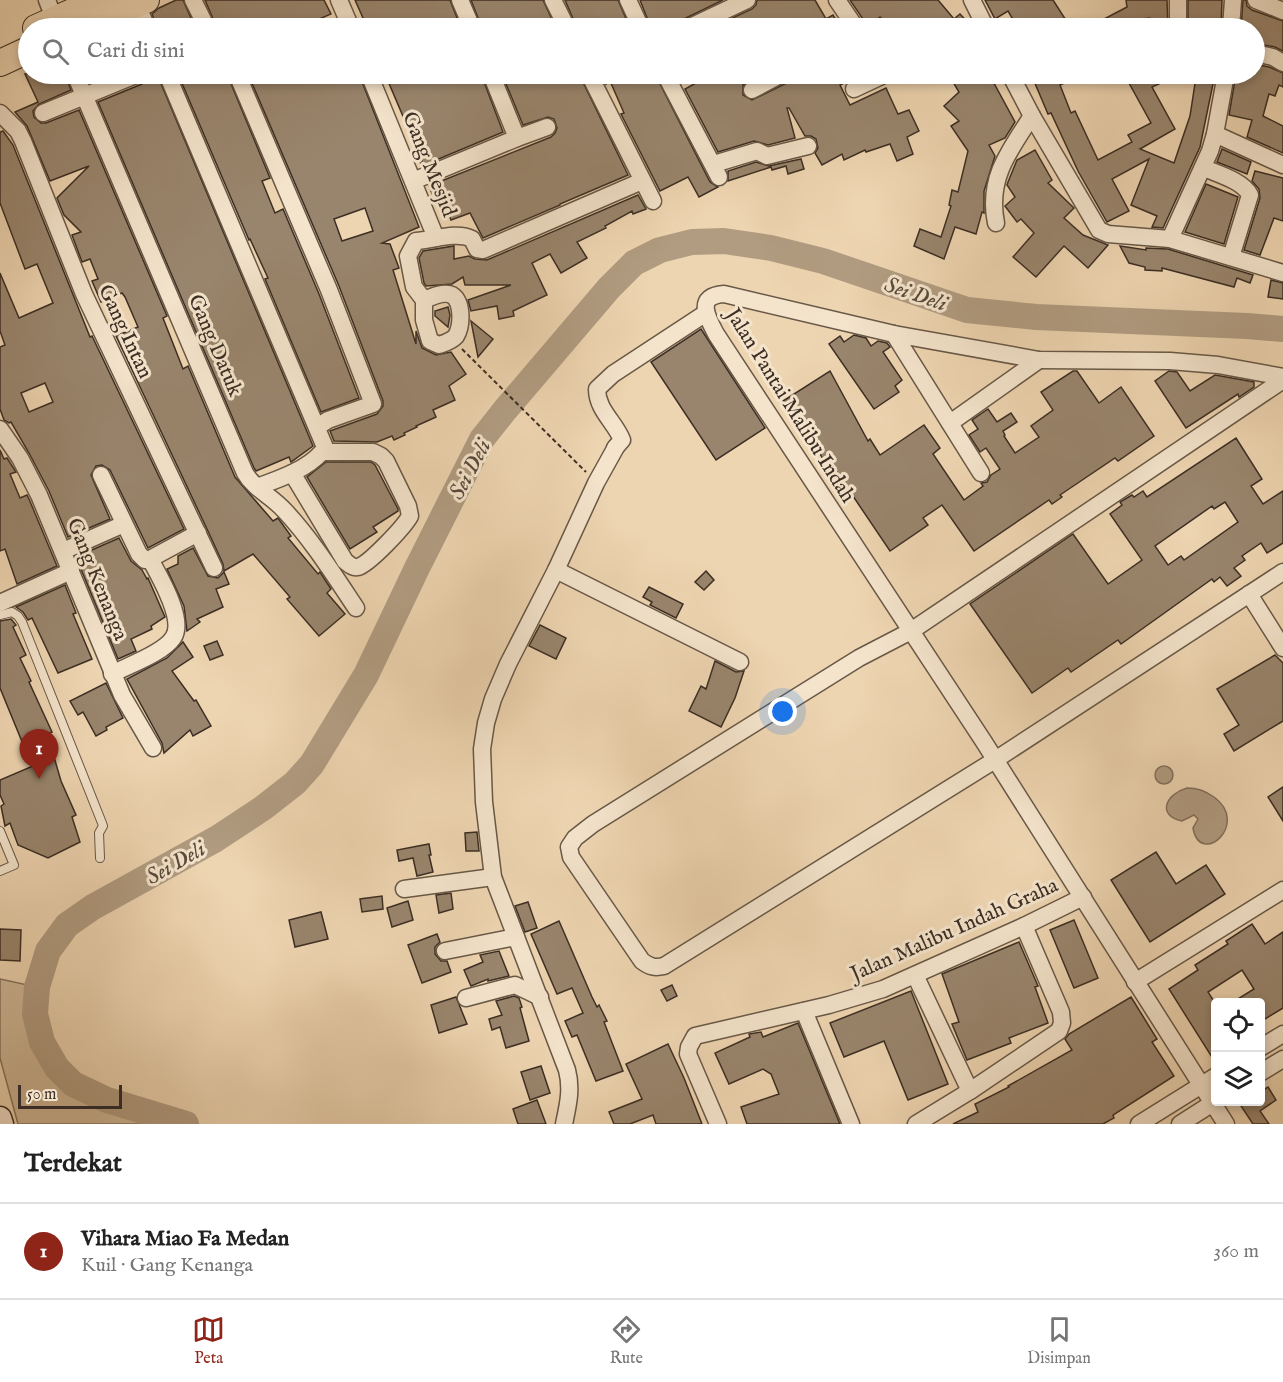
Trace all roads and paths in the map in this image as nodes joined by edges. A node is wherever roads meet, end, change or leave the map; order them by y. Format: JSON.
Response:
{"nodes":[{"id":1,"x":99,"y":0,"type":"edge"},
{"id":2,"x":193,"y":0,"type":"edge"},
{"id":3,"x":339,"y":0,"type":"edge"},
{"id":4,"x":460,"y":0,"type":"edge"},
{"id":5,"x":553,"y":0,"type":"edge"},
{"id":6,"x":628,"y":0,"type":"edge"},
{"id":7,"x":747,"y":0,"type":"edge"},
{"id":8,"x":837,"y":0,"type":"edge"},
{"id":9,"x":972,"y":0,"type":"edge"},
{"id":10,"x":1178,"y":0,"type":"edge"},
{"id":11,"x":1233,"y":0,"type":"edge"},
{"id":12,"x":1256,"y":0,"type":"edge"},
{"id":13,"x":141,"y":2,"type":"edge"},
{"id":14,"x":1283,"y":11,"type":"edge"},
{"id":15,"x":46,"y":16,"type":"edge"},
{"id":16,"x":103,"y":18,"type":"edge"},
{"id":17,"x":145,"y":18,"type":"edge"},
{"id":18,"x":202,"y":18,"type":"edge"},
{"id":19,"x":347,"y":18,"type":"edge"},
{"id":20,"x":468,"y":18,"type":"edge"},
{"id":21,"x":562,"y":18,"type":"edge"},
{"id":22,"x":636,"y":18,"type":"edge"},
{"id":23,"x":709,"y":18,"type":"edge"},
{"id":24,"x":849,"y":18,"type":"edge"},
{"id":25,"x":982,"y":18,"type":"edge"},
{"id":26,"x":1178,"y":18,"type":"edge"},
{"id":27,"x":1232,"y":18,"type":"edge"},
{"id":28,"x":18,"y":36,"type":"edge"},
{"id":29,"x":0,"y":44,"type":"edge"},
{"id":30,"x":18,"y":55,"type":"edge"},
{"id":31,"x":1265,"y":55,"type":"edge"},
{"id":32,"x":0,"y":63,"type":"edge"},
{"id":33,"x":1283,"y":63,"type":"edge"},
{"id":34,"x":79,"y":84,"type":"edge"},
{"id":35,"x":113,"y":84,"type":"edge"},
{"id":36,"x":171,"y":84,"type":"edge"},
{"id":37,"x":241,"y":84,"type":"edge"},
{"id":38,"x":373,"y":84,"type":"edge"},
{"id":39,"x":495,"y":84,"type":"edge"},
{"id":40,"x":594,"y":84,"type":"edge"},
{"id":41,"x":670,"y":84,"type":"edge"},
{"id":42,"x":763,"y":84,"type":"edge"},
{"id":43,"x":865,"y":84,"type":"edge"},
{"id":44,"x":1015,"y":84,"type":"edge"},
{"id":45,"x":1224,"y":84,"type":"edge"},
{"id":46,"x":854,"y":89,"type":"dead end"},
{"id":47,"x":752,"y":90,"type":"dead end"},
{"id":48,"x":84,"y":96,"type":"junction"},
{"id":49,"x":0,"y":113,"type":"edge"},
{"id":50,"x":43,"y":113,"type":"dead end"},
{"id":51,"x":1032,"y":116,"type":"junction"},
{"id":52,"x":547,"y":127,"type":"dead end"},
{"id":53,"x":1215,"y":134,"type":"junction"},
{"id":54,"x":517,"y":138,"type":"junction"},
{"id":55,"x":808,"y":146,"type":"dead end"},
{"id":56,"x":1283,"y":165,"type":"edge"},
{"id":57,"x":1204,"y":168,"type":"junction"},
{"id":58,"x":413,"y":181,"type":"junction"},
{"id":59,"x":642,"y":181,"type":"junction"},
{"id":60,"x":653,"y":201,"type":"dead end"},
{"id":61,"x":996,"y":223,"type":"dead end"},
{"id":62,"x":436,"y":238,"type":"junction"},
{"id":63,"x":1170,"y":239,"type":"junction"},
{"id":64,"x":1230,"y":257,"type":"junction"},
{"id":65,"x":1283,"y":273,"type":"edge"},
{"id":66,"x":424,"y":300,"type":"junction"},
{"id":67,"x":706,"y":313,"type":"junction"},
{"id":68,"x":894,"y":334,"type":"junction"},
{"id":69,"x":452,"y":340,"type":"junction"},
{"id":70,"x":1039,"y":360,"type":"junction"},
{"id":71,"x":1283,"y":379,"type":"edge"},
{"id":72,"x":950,"y":423,"type":"junction"},
{"id":73,"x":317,"y":426,"type":"junction"},
{"id":74,"x":0,"y":429,"type":"edge"},
{"id":75,"x":327,"y":452,"type":"junction"},
{"id":76,"x":292,"y":473,"type":"junction"},
{"id":77,"x":981,"y":473,"type":"dead end"},
{"id":78,"x":101,"y":476,"type":"dead end"},
{"id":79,"x":596,"y":483,"type":"junction"},
{"id":80,"x":257,"y":487,"type":"junction"},
{"id":81,"x":124,"y":524,"type":"junction"},
{"id":82,"x":198,"y":533,"type":"junction"},
{"id":83,"x":63,"y":551,"type":"junction"},
{"id":84,"x":150,"y":559,"type":"junction"},
{"id":85,"x":214,"y":568,"type":"dead end"},
{"id":86,"x":556,"y":570,"type":"junction"},
{"id":87,"x":71,"y":571,"type":"junction"},
{"id":88,"x":1283,"y":572,"type":"edge"},
{"id":89,"x":1249,"y":594,"type":"junction"},
{"id":90,"x":0,"y":603,"type":"edge"},
{"id":91,"x":356,"y":608,"type":"dead end"},
{"id":92,"x":0,"y":615,"type":"edge"},
{"id":93,"x":910,"y":631,"type":"junction"},
{"id":94,"x":1283,"y":648,"type":"edge"},
{"id":95,"x":740,"y":662,"type":"dead end"},
{"id":96,"x":112,"y":674,"type":"junction"},
{"id":97,"x":153,"y":748,"type":"dead end"},
{"id":98,"x":995,"y":760,"type":"junction"},
{"id":99,"x":0,"y":831,"type":"edge"},
{"id":100,"x":100,"y":858,"type":"dead end"},
{"id":101,"x":0,"y":871,"type":"edge"},
{"id":102,"x":493,"y":877,"type":"junction"},
{"id":103,"x":405,"y":889,"type":"dead end"},
{"id":104,"x":1283,"y":891,"type":"edge"},
{"id":105,"x":1083,"y":897,"type":"junction"},
{"id":106,"x":1024,"y":926,"type":"junction"},
{"id":107,"x":516,"y":936,"type":"junction"},
{"id":108,"x":445,"y":951,"type":"dead end"},
{"id":109,"x":915,"y":975,"type":"junction"},
{"id":110,"x":1135,"y":981,"type":"junction"},
{"id":111,"x":540,"y":997,"type":"junction"},
{"id":112,"x":466,"y":998,"type":"dead end"},
{"id":113,"x":804,"y":1011,"type":"junction"},
{"id":114,"x":1283,"y":1034,"type":"edge"},
{"id":115,"x":1265,"y":1045,"type":"edge"},
{"id":116,"x":1283,"y":1059,"type":"edge"},
{"id":117,"x":1265,"y":1070,"type":"edge"},
{"id":118,"x":1211,"y":1079,"type":"edge"},
{"id":119,"x":1201,"y":1085,"type":"junction"},
{"id":120,"x":970,"y":1091,"type":"junction"},
{"id":121,"x":1211,"y":1098,"type":"edge"},
{"id":122,"x":1211,"y":1104,"type":"edge"},
{"id":123,"x":1216,"y":1106,"type":"edge"},
{"id":124,"x":0,"y":1118,"type":"edge"},
{"id":125,"x":2,"y":1124,"type":"edge"},
{"id":126,"x":564,"y":1124,"type":"edge"},
{"id":127,"x":718,"y":1124,"type":"edge"},
{"id":128,"x":851,"y":1124,"type":"edge"},
{"id":129,"x":916,"y":1124,"type":"edge"},
{"id":130,"x":1139,"y":1124,"type":"edge"},
{"id":131,"x":1180,"y":1124,"type":"edge"},
{"id":132,"x":1226,"y":1124,"type":"edge"}],
"edges":[{"from":1,"to":15,"type":"main road"},
{"from":2,"to":18,"type":"street"},
{"from":3,"to":19,"type":"street"},
{"from":4,"to":20,"type":"street"},
{"from":5,"to":21,"type":"street"},
{"from":6,"to":22,"type":"street"},
{"from":7,"to":23,"type":"street"},
{"from":8,"to":24,"type":"street"},
{"from":9,"to":25,"type":"street"},
{"from":10,"to":26,"type":"street"},
{"from":11,"to":27,"type":"street"},
{"from":12,"to":14,"type":"street"},
{"from":13,"to":16,"type":"main road"},
{"from":13,"to":17,"type":"street"},
{"from":28,"to":29,"type":"main road"},
{"from":30,"to":32,"type":"main road"},
{"from":31,"to":33,"type":"street"},
{"from":34,"to":48,"type":"street","name":"Gang Datuk"},
{"from":35,"to":48,"type":"street"},
{"from":36,"to":73,"type":"street"},
{"from":37,"to":73,"type":"street"},
{"from":38,"to":58,"type":"street","name":"Gang Mesjid"},
{"from":39,"to":54,"type":"street"},
{"from":40,"to":59,"type":"street"},
{"from":41,"to":55,"type":"street"},
{"from":42,"to":47,"type":"street"},
{"from":43,"to":46,"type":"street"},
{"from":44,"to":51,"type":"street"},
{"from":45,"to":53,"type":"street"},
{"from":48,"to":50,"type":"street"},
{"from":48,"to":80,"type":"street","name":"Gang Datuk"},
{"from":49,"to":82,"type":"street","name":"Gang Intan"},
{"from":51,"to":61,"type":"street"},
{"from":51,"to":63,"type":"street"},
{"from":52,"to":54,"type":"street"},
{"from":53,"to":56,"type":"street"},
{"from":53,"to":57,"type":"street"},
{"from":54,"to":58,"type":"street"},
{"from":57,"to":63,"type":"street"},
{"from":57,"to":64,"type":"street"},
{"from":58,"to":62,"type":"street","name":"Gang Mesjid"},
{"from":59,"to":60,"type":"street"},
{"from":59,"to":62,"type":"street"},
{"from":62,"to":66,"type":"street"},
{"from":63,"to":64,"type":"street"},
{"from":64,"to":65,"type":"street"},
{"from":66,"to":69,"type":"street"},
{"from":66,"to":69,"type":"street"},
{"from":67,"to":68,"type":"street","name":"Jalan Pantai Malibu Indah"},
{"from":67,"to":79,"type":"street"},
{"from":67,"to":93,"type":"street","name":"Jalan Pantai Malibu Indah"},
{"from":68,"to":70,"type":"street","name":"Jalan Pantai Malibu Indah"},
{"from":68,"to":72,"type":"street"},
{"from":69,"to":79,"type":"path"},
{"from":70,"to":71,"type":"street","name":"Jalan Pantai Malibu Indah"},
{"from":70,"to":72,"type":"street"},
{"from":71,"to":93,"type":"street"},
{"from":72,"to":77,"type":"street"},
{"from":73,"to":75,"type":"street"},
{"from":74,"to":83,"type":"street","name":"Gang Kenanga"},
{"from":75,"to":76,"type":"street"},
{"from":75,"to":76,"type":"street"},
{"from":76,"to":80,"type":"street"},
{"from":78,"to":81,"type":"street"},
{"from":79,"to":86,"type":"street"},
{"from":80,"to":91,"type":"street","name":"Gang Datuk"},
{"from":81,"to":83,"type":"street"},
{"from":81,"to":84,"type":"street"},
{"from":82,"to":84,"type":"street"},
{"from":82,"to":85,"type":"street","name":"Gang Intan"},
{"from":83,"to":87,"type":"street","name":"Gang Kenanga"},
{"from":84,"to":96,"type":"street"},
{"from":86,"to":95,"type":"street"},
{"from":86,"to":102,"type":"street"},
{"from":87,"to":90,"type":"street"},
{"from":87,"to":96,"type":"street","name":"Gang Kenanga"},
{"from":88,"to":89,"type":"street"},
{"from":89,"to":94,"type":"street"},
{"from":89,"to":98,"type":"street"},
{"from":92,"to":100,"type":"lane"},
{"from":93,"to":98,"type":"street","name":"Jalan Pantai Malibu Indah"},
{"from":93,"to":98,"type":"street"},
{"from":96,"to":97,"type":"street","name":"Gang Kenanga"},
{"from":98,"to":105,"type":"street","name":"Jalan Pantai Malibu Indah"},
{"from":99,"to":101,"type":"lane"},
{"from":102,"to":103,"type":"street"},
{"from":102,"to":107,"type":"street"},
{"from":104,"to":110,"type":"street"},
{"from":105,"to":106,"type":"street","name":"Jalan Malibu Indah Graha"},
{"from":105,"to":110,"type":"street","name":"Jalan Pantai Malibu Indah"},
{"from":106,"to":109,"type":"street","name":"Jalan Malibu Indah Graha"},
{"from":106,"to":120,"type":"street"},
{"from":107,"to":108,"type":"street"},
{"from":107,"to":111,"type":"street"},
{"from":109,"to":113,"type":"street","name":"Jalan Malibu Indah Graha"},
{"from":109,"to":120,"type":"street"},
{"from":110,"to":119,"type":"street","name":"Jalan Pantai Malibu Indah"},
{"from":111,"to":112,"type":"street"},
{"from":111,"to":126,"type":"street"},
{"from":113,"to":127,"type":"street","name":"Jalan Malibu Indah Graha"},
{"from":113,"to":128,"type":"street"},
{"from":114,"to":115,"type":"street"},
{"from":116,"to":117,"type":"street"},
{"from":118,"to":119,"type":"street"},
{"from":119,"to":121,"type":"street","name":"Jalan Pantai Malibu Indah"},
{"from":119,"to":130,"type":"street"},
{"from":120,"to":129,"type":"street"},
{"from":122,"to":131,"type":"street"},
{"from":123,"to":132,"type":"street","name":"Jalan Pantai Malibu Indah"},
{"from":124,"to":125,"type":"main road"}]}
